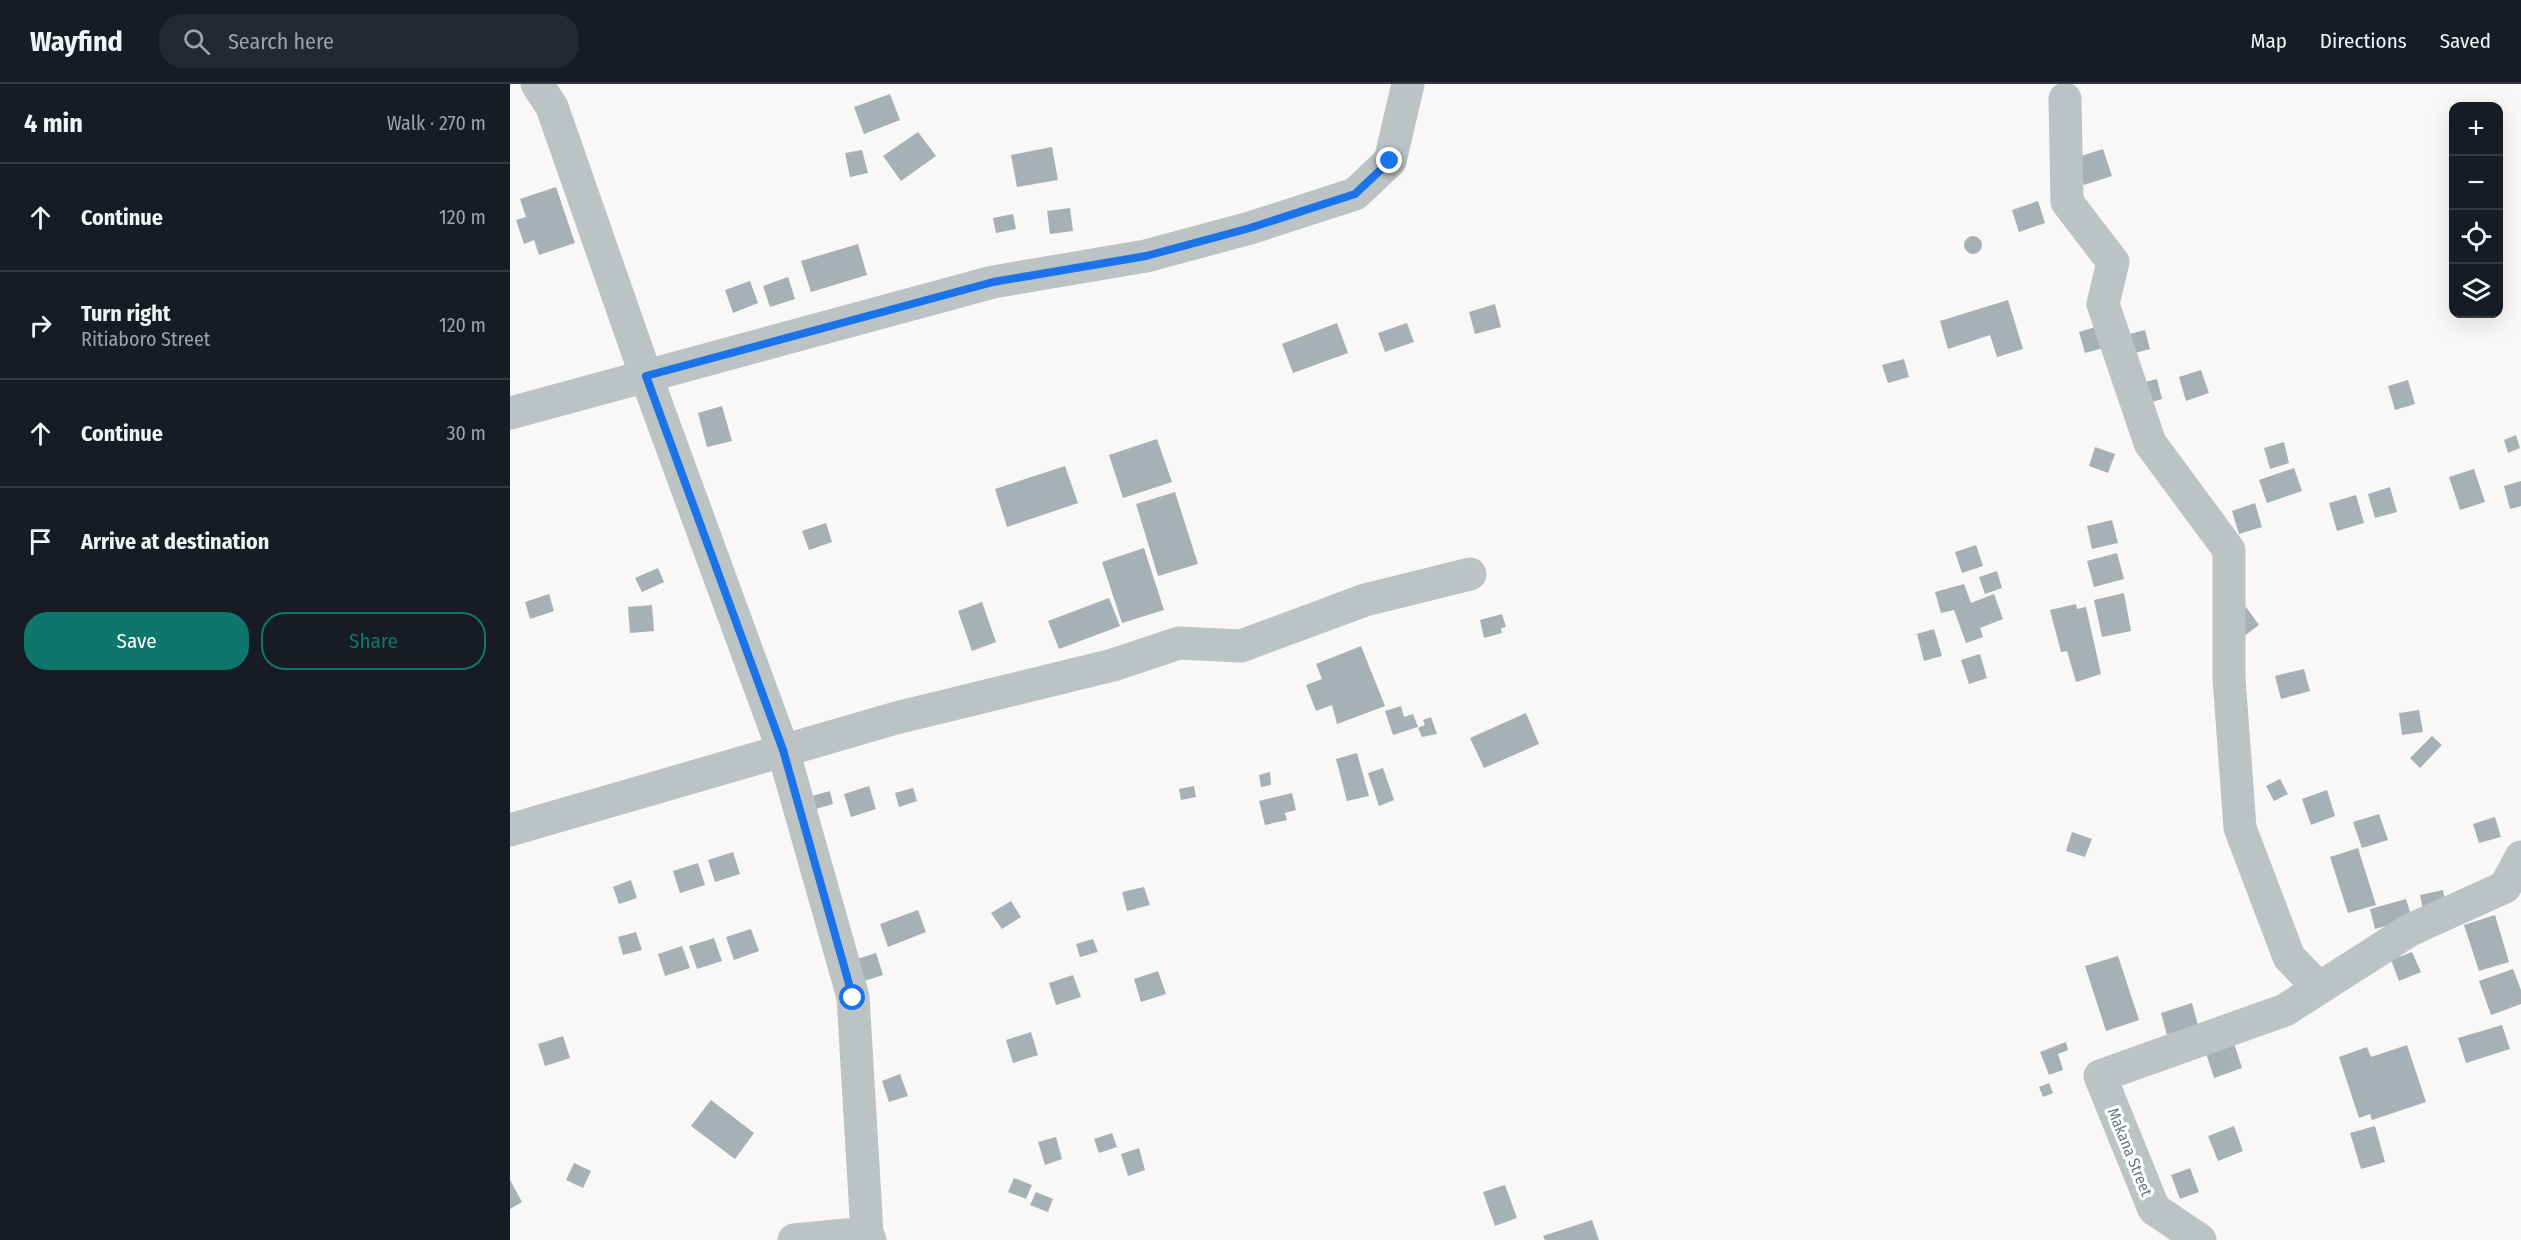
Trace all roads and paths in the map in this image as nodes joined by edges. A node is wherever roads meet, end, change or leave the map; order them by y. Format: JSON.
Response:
{"nodes":[{"id":1,"x":537,"y":84,"type":"edge"},
{"id":2,"x":1408,"y":84,"type":"edge"},
{"id":3,"x":2064,"y":99,"type":"dead end"},
{"id":4,"x":646,"y":376,"type":"junction"},
{"id":5,"x":510,"y":413,"type":"edge"},
{"id":6,"x":1470,"y":574,"type":"dead end"},
{"id":7,"x":783,"y":750,"type":"junction"},
{"id":8,"x":510,"y":830,"type":"edge"},
{"id":9,"x":2521,"y":857,"type":"edge"},
{"id":10,"x":2319,"y":988,"type":"junction"},
{"id":11,"x":868,"y":1237,"type":"edge"},
{"id":12,"x":794,"y":1240,"type":"edge"},
{"id":13,"x":2200,"y":1240,"type":"edge"}],
"edges":[{"from":1,"to":4,"type":"street"},
{"from":2,"to":4,"type":"street"},
{"from":3,"to":10,"type":"street"},
{"from":4,"to":5,"type":"street"},
{"from":4,"to":7,"type":"street"},
{"from":6,"to":7,"type":"street"},
{"from":7,"to":8,"type":"street"},
{"from":7,"to":11,"type":"street"},
{"from":9,"to":10,"type":"street"},
{"from":10,"to":13,"type":"street","name":"Makana Street"},
{"from":11,"to":12,"type":"street"}]}
